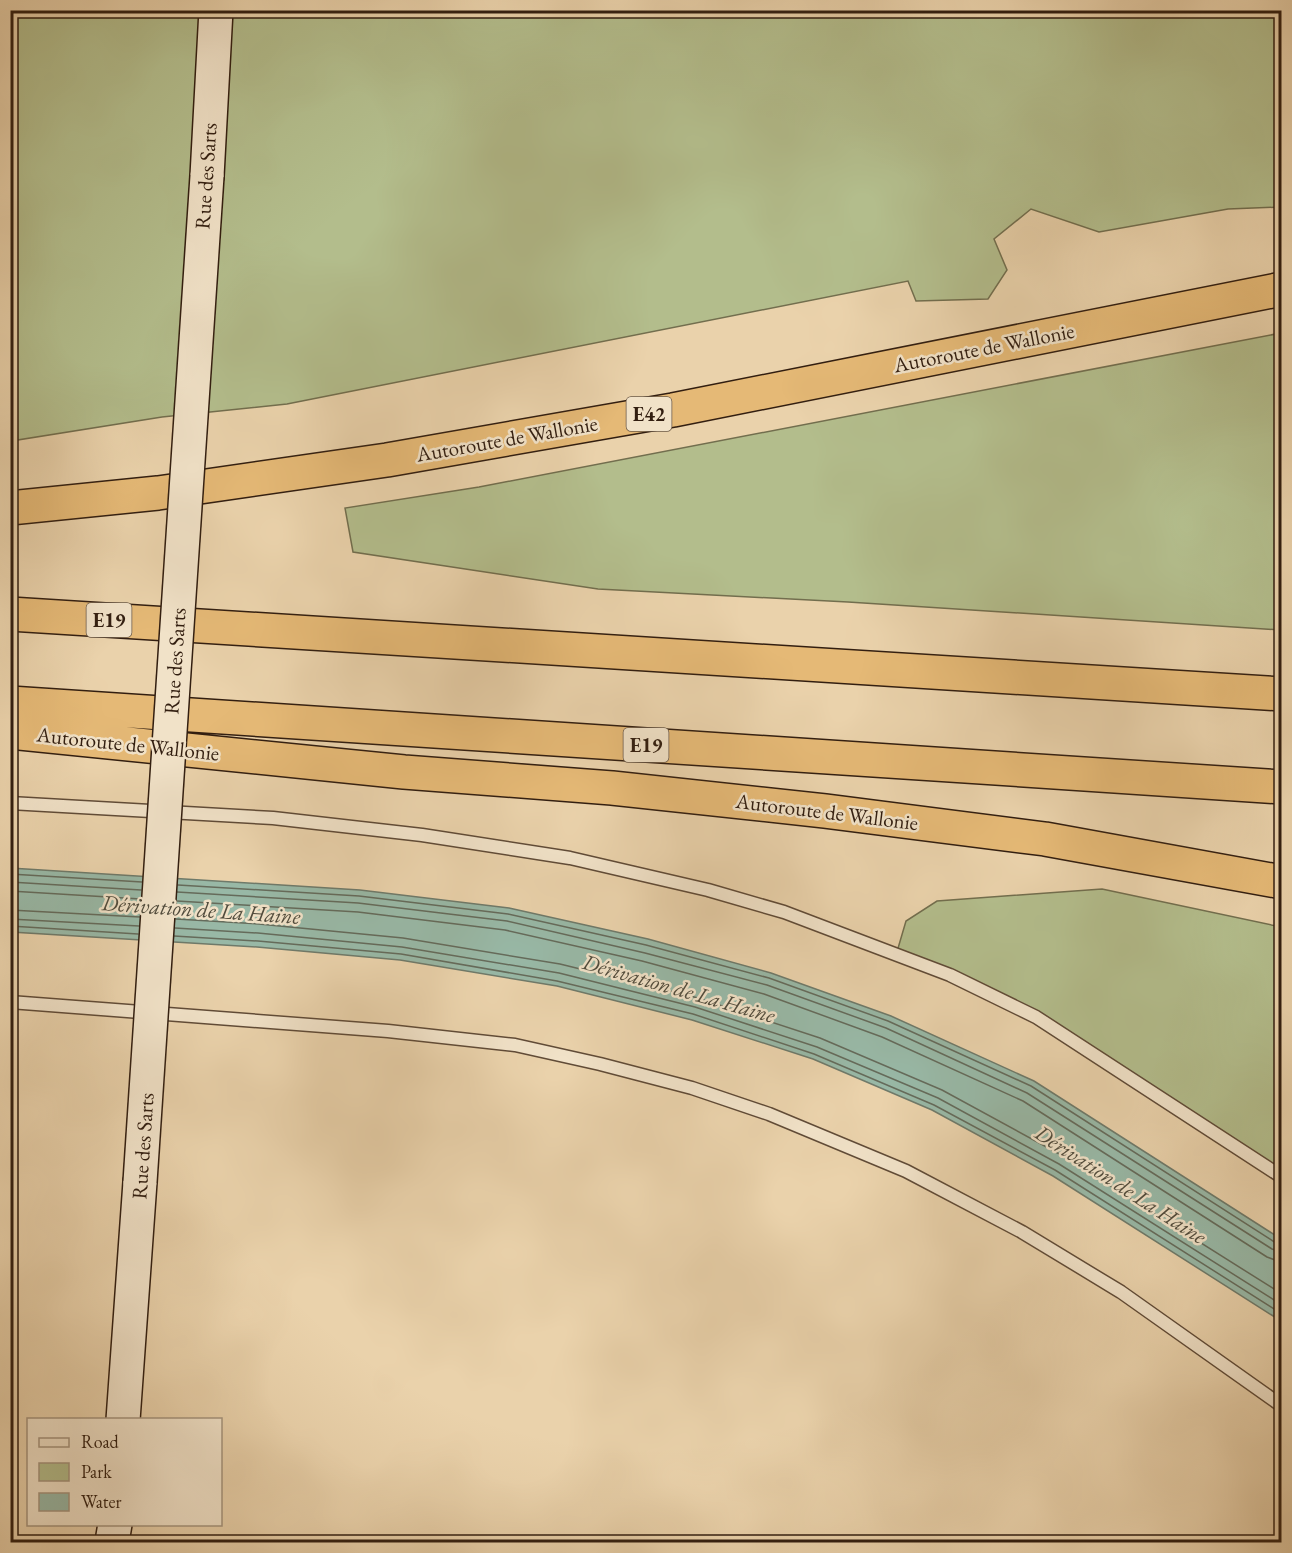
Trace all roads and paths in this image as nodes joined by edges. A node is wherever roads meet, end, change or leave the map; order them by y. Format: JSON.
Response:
{"nodes":[{"id":1,"x":216,"y":10,"type":"edge"},
{"id":2,"x":1281,"y":289,"type":"edge"},
{"id":3,"x":10,"y":508,"type":"edge"},
{"id":4,"x":10,"y":614,"type":"edge"},
{"id":5,"x":1281,"y":694,"type":"edge"},
{"id":6,"x":10,"y":703,"type":"edge"},
{"id":7,"x":10,"y":732,"type":"edge"},
{"id":8,"x":1281,"y":788,"type":"edge"},
{"id":9,"x":10,"y":803,"type":"edge"},
{"id":10,"x":1281,"y":882,"type":"edge"},
{"id":11,"x":10,"y":1002,"type":"edge"},
{"id":12,"x":1281,"y":1177,"type":"edge"},
{"id":13,"x":1281,"y":1406,"type":"edge"},
{"id":14,"x":123,"y":1418,"type":"edge"},
{"id":15,"x":115,"y":1526,"type":"edge"},
{"id":16,"x":112,"y":1542,"type":"edge"}],
"edges":[{"from":1,"to":14,"type":"street","name":"Rue des Sarts","bridge":true},
{"from":2,"to":3,"type":"highway","name":"Autoroute de Wallonie","number":"E42"},
{"from":4,"to":5,"type":"highway","number":"E19"},
{"from":6,"to":8,"type":"highway","number":"E19"},
{"from":7,"to":10,"type":"highway","name":"Autoroute de Wallonie"},
{"from":9,"to":12,"type":"lane"},
{"from":11,"to":13,"type":"lane"},
{"from":15,"to":16,"type":"street"}]}
